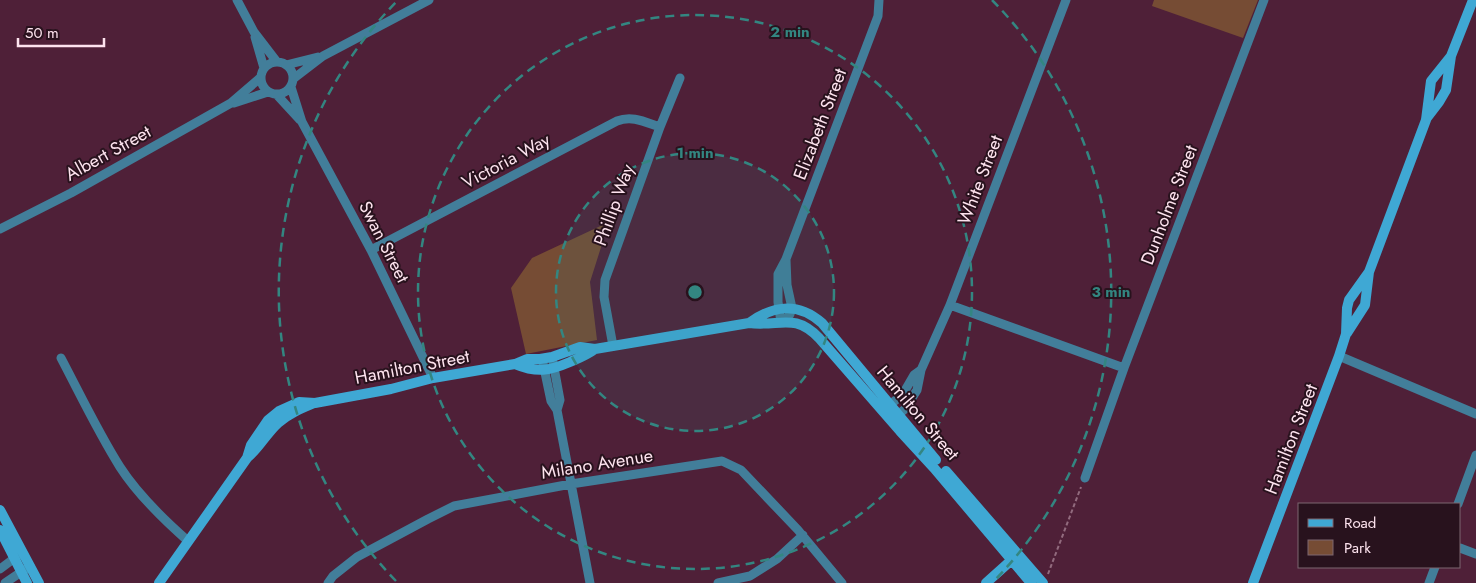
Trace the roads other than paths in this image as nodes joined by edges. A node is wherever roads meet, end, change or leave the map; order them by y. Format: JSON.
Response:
{"nodes":[{"id":1,"x":236,"y":0,"type":"edge"},
{"id":2,"x":429,"y":0,"type":"edge"},
{"id":3,"x":879,"y":0,"type":"edge"},
{"id":4,"x":1066,"y":0,"type":"edge"},
{"id":5,"x":1264,"y":0,"type":"edge"},
{"id":6,"x":1473,"y":0,"type":"edge"},
{"id":7,"x":254,"y":32,"type":"junction"},
{"id":8,"x":323,"y":56,"type":"junction"},
{"id":9,"x":1451,"y":56,"type":"junction"},
{"id":10,"x":277,"y":62,"type":"junction"},
{"id":11,"x":286,"y":65,"type":"junction"},
{"id":12,"x":264,"y":68,"type":"junction"},
{"id":13,"x":260,"y":78,"type":"junction"},
{"id":14,"x":680,"y":78,"type":"dead end"},
{"id":15,"x":292,"y":83,"type":"junction"},
{"id":16,"x":272,"y":94,"type":"junction"},
{"id":17,"x":231,"y":103,"type":"junction"},
{"id":18,"x":1426,"y":120,"type":"junction"},
{"id":19,"x":302,"y":122,"type":"junction"},
{"id":20,"x":660,"y":127,"type":"junction"},
{"id":21,"x":0,"y":229,"type":"edge"},
{"id":22,"x":371,"y":250,"type":"junction"},
{"id":23,"x":786,"y":260,"type":"junction"},
{"id":24,"x":1369,"y":272,"type":"junction"},
{"id":25,"x":950,"y":305,"type":"junction"},
{"id":26,"x":792,"y":308,"type":"junction"},
{"id":27,"x":779,"y":310,"type":"junction"},
{"id":28,"x":783,"y":322,"type":"junction"},
{"id":29,"x":749,"y":323,"type":"junction"},
{"id":30,"x":1346,"y":334,"type":"junction"},
{"id":31,"x":613,"y":346,"type":"junction"},
{"id":32,"x":595,"y":349,"type":"junction"},
{"id":33,"x":1339,"y":356,"type":"junction"},
{"id":34,"x":61,"y":358,"type":"dead end"},
{"id":35,"x":547,"y":358,"type":"junction"},
{"id":36,"x":516,"y":364,"type":"junction"},
{"id":37,"x":1124,"y":368,"type":"junction"},
{"id":38,"x":550,"y":369,"type":"junction"},
{"id":39,"x":921,"y":370,"type":"junction"},
{"id":40,"x":432,"y":378,"type":"junction"},
{"id":41,"x":887,"y":408,"type":"junction"},
{"id":42,"x":1476,"y":414,"type":"edge"},
{"id":43,"x":895,"y":418,"type":"junction"},
{"id":44,"x":1476,"y":455,"type":"edge"},
{"id":45,"x":1084,"y":478,"type":"road end"},
{"id":46,"x":571,"y":484,"type":"junction"},
{"id":47,"x":1458,"y":503,"type":"edge"},
{"id":48,"x":0,"y":510,"type":"edge"},
{"id":49,"x":0,"y":530,"type":"edge"},
{"id":50,"x":803,"y":535,"type":"junction"},
{"id":51,"x":188,"y":541,"type":"junction"},
{"id":52,"x":1461,"y":548,"type":"edge"},
{"id":53,"x":1476,"y":554,"type":"edge"},
{"id":54,"x":19,"y":555,"type":"junction"},
{"id":55,"x":1015,"y":557,"type":"junction"},
{"id":56,"x":1435,"y":568,"type":"edge"},
{"id":57,"x":0,"y":569,"type":"edge"},
{"id":58,"x":26,"y":569,"type":"junction"},
{"id":59,"x":5,"y":583,"type":"edge"},
{"id":60,"x":27,"y":583,"type":"edge"},
{"id":61,"x":38,"y":583,"type":"edge"},
{"id":62,"x":159,"y":583,"type":"edge"},
{"id":63,"x":328,"y":583,"type":"edge"},
{"id":64,"x":590,"y":583,"type":"edge"},
{"id":65,"x":718,"y":583,"type":"edge"},
{"id":66,"x":842,"y":583,"type":"edge"},
{"id":67,"x":986,"y":583,"type":"edge"},
{"id":68,"x":1031,"y":583,"type":"edge"},
{"id":69,"x":1042,"y":583,"type":"edge"},
{"id":70,"x":1253,"y":583,"type":"edge"},
{"id":71,"x":1429,"y":583,"type":"edge"}],
"edges":[{"from":1,"to":7,"type":"street"},
{"from":2,"to":8,"type":"street"},
{"from":3,"to":23,"type":"street","name":"Elizabeth Street"},
{"from":4,"to":25,"type":"street","name":"White Street"},
{"from":5,"to":37,"type":"street","name":"Dunholme Street"},
{"from":6,"to":9,"type":"street","name":"Hamilton Street"},
{"from":7,"to":10,"type":"street"},
{"from":7,"to":12,"type":"street"},
{"from":8,"to":11,"type":"street"},
{"from":8,"to":15,"type":"street"},
{"from":9,"to":18,"type":"street","name":"Hamilton Street"},
{"from":9,"to":18,"type":"street","name":"Hamilton Street"},
{"from":10,"to":11,"type":"street"},
{"from":10,"to":12,"type":"street"},
{"from":11,"to":15,"type":"street"},
{"from":12,"to":13,"type":"street"},
{"from":13,"to":16,"type":"street"},
{"from":13,"to":17,"type":"street","name":"Albert Street"},
{"from":14,"to":20,"type":"street","name":"Phillip Way"},
{"from":15,"to":16,"type":"street"},
{"from":15,"to":19,"type":"street","name":"Swan Street"},
{"from":16,"to":17,"type":"street","name":"Albert Street"},
{"from":16,"to":19,"type":"street","name":"Swan Street"},
{"from":17,"to":21,"type":"street","name":"Albert Street"},
{"from":18,"to":24,"type":"street","name":"Hamilton Street"},
{"from":19,"to":22,"type":"street","name":"Swan Street"},
{"from":20,"to":22,"type":"street","name":"Victoria Way"},
{"from":20,"to":31,"type":"street","name":"Phillip Way"},
{"from":22,"to":40,"type":"street","name":"Swan Street"},
{"from":23,"to":26,"type":"street","name":"Elizabeth Street"},
{"from":23,"to":27,"type":"street","name":"Elizabeth Street"},
{"from":24,"to":30,"type":"street","name":"Hamilton Street"},
{"from":24,"to":30,"type":"street","name":"Hamilton Street"},
{"from":25,"to":37,"type":"street"},
{"from":25,"to":39,"type":"street","name":"White Street"},
{"from":26,"to":27,"type":"street","name":"Hamilton Street"},
{"from":26,"to":28,"type":"street"},
{"from":26,"to":41,"type":"street","name":"Hamilton Street"},
{"from":27,"to":28,"type":"street","name":"Elizabeth Street"},
{"from":27,"to":29,"type":"street","name":"Hamilton Street"},
{"from":28,"to":29,"type":"street","name":"Hamilton Street"},
{"from":28,"to":41,"type":"street","name":"Hamilton Street"},
{"from":29,"to":31,"type":"street","name":"Hamilton Street"},
{"from":30,"to":33,"type":"street","name":"Hamilton Street"},
{"from":31,"to":32,"type":"street","name":"Hamilton Street"},
{"from":32,"to":35,"type":"street","name":"Hamilton Street"},
{"from":32,"to":38,"type":"street","name":"Hamilton Street"},
{"from":33,"to":42,"type":"street"},
{"from":33,"to":70,"type":"street","name":"Hamilton Street"},
{"from":34,"to":51,"type":"street"},
{"from":35,"to":36,"type":"street","name":"Hamilton Street"},
{"from":35,"to":38,"type":"street"},
{"from":36,"to":38,"type":"street","name":"Hamilton Street"},
{"from":36,"to":40,"type":"street","name":"Hamilton Street"},
{"from":37,"to":45,"type":"street","name":"Dunholme Street"},
{"from":38,"to":46,"type":"street"},
{"from":39,"to":41,"type":"street","name":"White Street"},
{"from":39,"to":43,"type":"street","name":"White Street"},
{"from":40,"to":51,"type":"street","name":"Hamilton Street"},
{"from":41,"to":43,"type":"street","name":"Hamilton Street"},
{"from":43,"to":55,"type":"street","name":"Hamilton Street"},
{"from":44,"to":47,"type":"street"},
{"from":46,"to":50,"type":"street","name":"Milano Avenue"},
{"from":46,"to":63,"type":"street","name":"Milano Avenue"},
{"from":46,"to":64,"type":"street"},
{"from":48,"to":54,"type":"street"},
{"from":49,"to":54,"type":"street"},
{"from":50,"to":65,"type":"street"},
{"from":50,"to":66,"type":"street","name":"Milano Avenue"},
{"from":51,"to":62,"type":"street","name":"Hamilton Street"},
{"from":52,"to":53,"type":"street"},
{"from":54,"to":57,"type":"street"},
{"from":54,"to":58,"type":"street"},
{"from":55,"to":67,"type":"street"},
{"from":55,"to":68,"type":"street","name":"Hamilton Street"},
{"from":55,"to":69,"type":"street","name":"Hamilton Street"},
{"from":56,"to":71,"type":"street"},
{"from":58,"to":59,"type":"street"},
{"from":58,"to":60,"type":"street"},
{"from":58,"to":61,"type":"street"}]}
